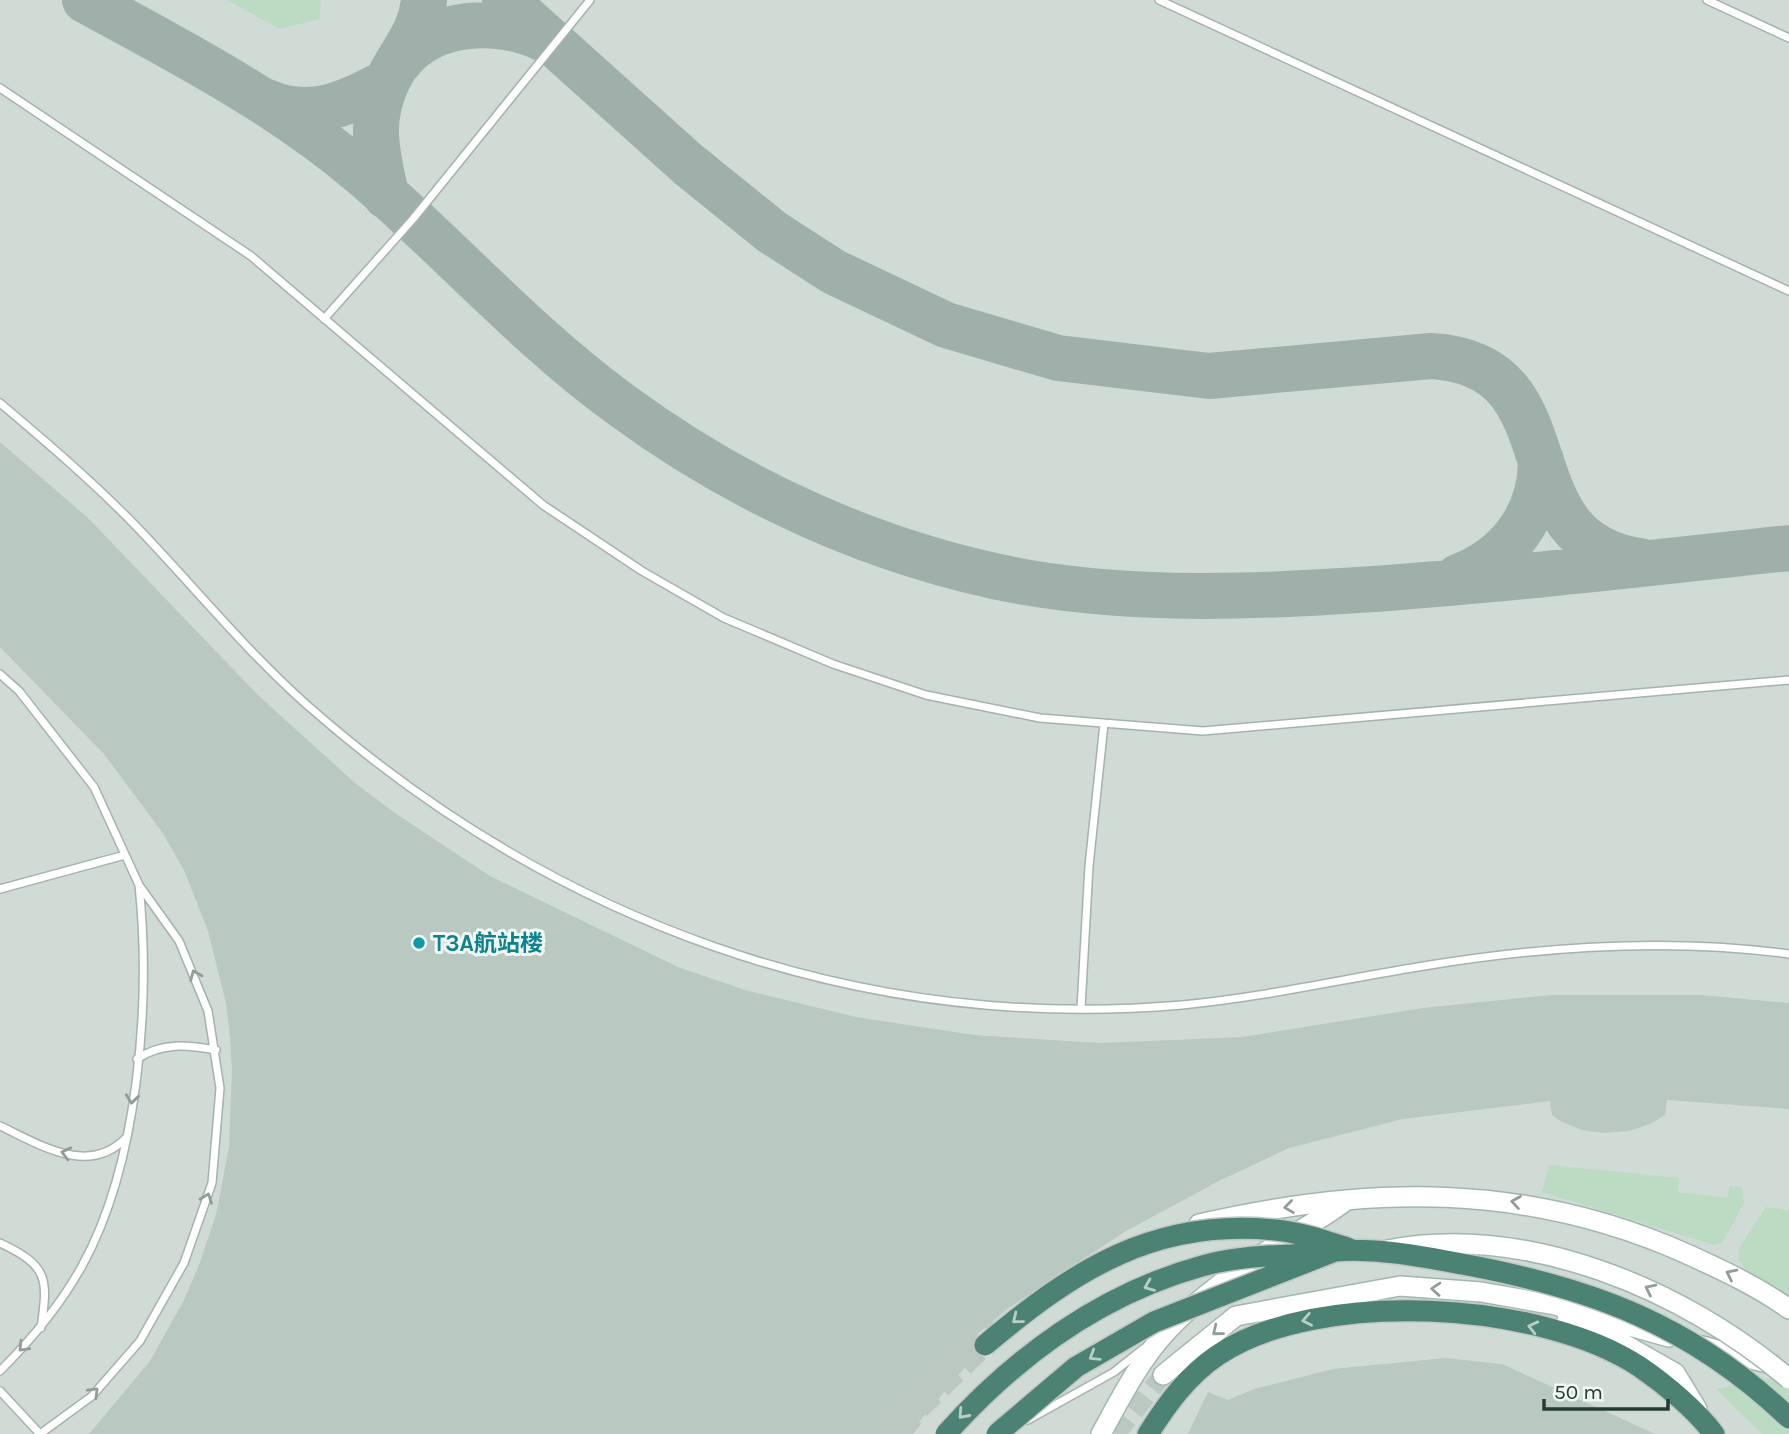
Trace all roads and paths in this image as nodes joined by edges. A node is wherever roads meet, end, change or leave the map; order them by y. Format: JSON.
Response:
{"nodes":[{"id":1,"x":590,"y":0,"type":"edge"},
{"id":2,"x":1159,"y":0,"type":"edge"},
{"id":3,"x":1707,"y":0,"type":"edge"},
{"id":4,"x":1789,"y":38,"type":"edge"},
{"id":5,"x":0,"y":88,"type":"edge"},
{"id":6,"x":1789,"y":291,"type":"edge"},
{"id":7,"x":324,"y":319,"type":"junction"},
{"id":8,"x":0,"y":403,"type":"edge"},
{"id":9,"x":0,"y":674,"type":"edge"},
{"id":10,"x":1789,"y":680,"type":"edge"},
{"id":11,"x":1104,"y":723,"type":"junction"},
{"id":12,"x":125,"y":855,"type":"junction"},
{"id":13,"x":139,"y":885,"type":"junction"},
{"id":14,"x":0,"y":889,"type":"edge"},
{"id":15,"x":1789,"y":954,"type":"edge"},
{"id":16,"x":1081,"y":1008,"type":"junction"},
{"id":17,"x":216,"y":1050,"type":"junction"},
{"id":18,"x":137,"y":1059,"type":"junction"},
{"id":19,"x":0,"y":1126,"type":"edge"},
{"id":20,"x":127,"y":1136,"type":"junction"},
{"id":21,"x":1344,"y":1202,"type":"junction"},
{"id":22,"x":0,"y":1243,"type":"edge"},
{"id":23,"x":1385,"y":1250,"type":"junction"},
{"id":24,"x":1344,"y":1251,"type":"junction"},
{"id":25,"x":1047,"y":1287,"type":"dead end"},
{"id":26,"x":1481,"y":1292,"type":"junction"},
{"id":27,"x":1789,"y":1309,"type":"edge"},
{"id":28,"x":41,"y":1329,"type":"junction"},
{"id":29,"x":1166,"y":1332,"type":"junction"},
{"id":30,"x":985,"y":1345,"type":"tunnel mouth"},
{"id":31,"x":1789,"y":1368,"type":"edge"},
{"id":32,"x":0,"y":1371,"type":"edge"},
{"id":33,"x":1163,"y":1376,"type":"tunnel mouth"},
{"id":34,"x":1789,"y":1379,"type":"edge"},
{"id":35,"x":0,"y":1391,"type":"edge"},
{"id":36,"x":1789,"y":1419,"type":"edge"},
{"id":37,"x":1713,"y":1432,"type":"edge"},
{"id":38,"x":40,"y":1434,"type":"edge"},
{"id":39,"x":946,"y":1434,"type":"edge"},
{"id":40,"x":1000,"y":1434,"type":"edge"},
{"id":41,"x":1101,"y":1434,"type":"edge"},
{"id":42,"x":1148,"y":1434,"type":"edge"}],
"edges":[{"from":1,"to":7,"type":"lane"},
{"from":2,"to":6,"type":"lane"},
{"from":3,"to":4,"type":"lane"},
{"from":5,"to":7,"type":"lane"},
{"from":7,"to":11,"type":"lane"},
{"from":8,"to":16,"type":"lane"},
{"from":9,"to":12,"type":"lane"},
{"from":10,"to":11,"type":"lane"},
{"from":11,"to":16,"type":"lane"},
{"from":12,"to":13,"type":"lane"},
{"from":12,"to":14,"type":"lane"},
{"from":17,"to":13,"type":"lane","one_way":true},
{"from":13,"to":18,"type":"lane"},
{"from":15,"to":16,"type":"lane"},
{"from":17,"to":18,"type":"lane"},
{"from":38,"to":17,"type":"lane","one_way":true},
{"from":18,"to":20,"type":"lane","one_way":true},
{"from":20,"to":19,"type":"lane","one_way":true},
{"from":20,"to":28,"type":"lane"},
{"from":21,"to":25,"type":"main road","one_way":true},
{"from":27,"to":21,"type":"main road","one_way":true},
{"from":21,"to":29,"type":"main road"},
{"from":22,"to":28,"type":"lane"},
{"from":23,"to":24,"type":"highway","bridge":true},
{"from":34,"to":23,"type":"main road","one_way":true,"bridge":true},
{"from":23,"to":36,"type":"highway","bridge":true},
{"from":24,"to":30,"type":"highway","one_way":true,"bridge":true},
{"from":24,"to":39,"type":"highway","one_way":true,"bridge":true},
{"from":24,"to":40,"type":"highway","one_way":true,"bridge":true},
{"from":26,"to":31,"type":"main road"},
{"from":26,"to":33,"type":"main road","one_way":true},
{"from":26,"to":37,"type":"main road"},
{"from":28,"to":32,"type":"lane","one_way":true},
{"from":29,"to":40,"type":"lane"},
{"from":29,"to":41,"type":"main road"},
{"from":35,"to":38,"type":"lane"},
{"from":37,"to":42,"type":"highway","one_way":true}]}
